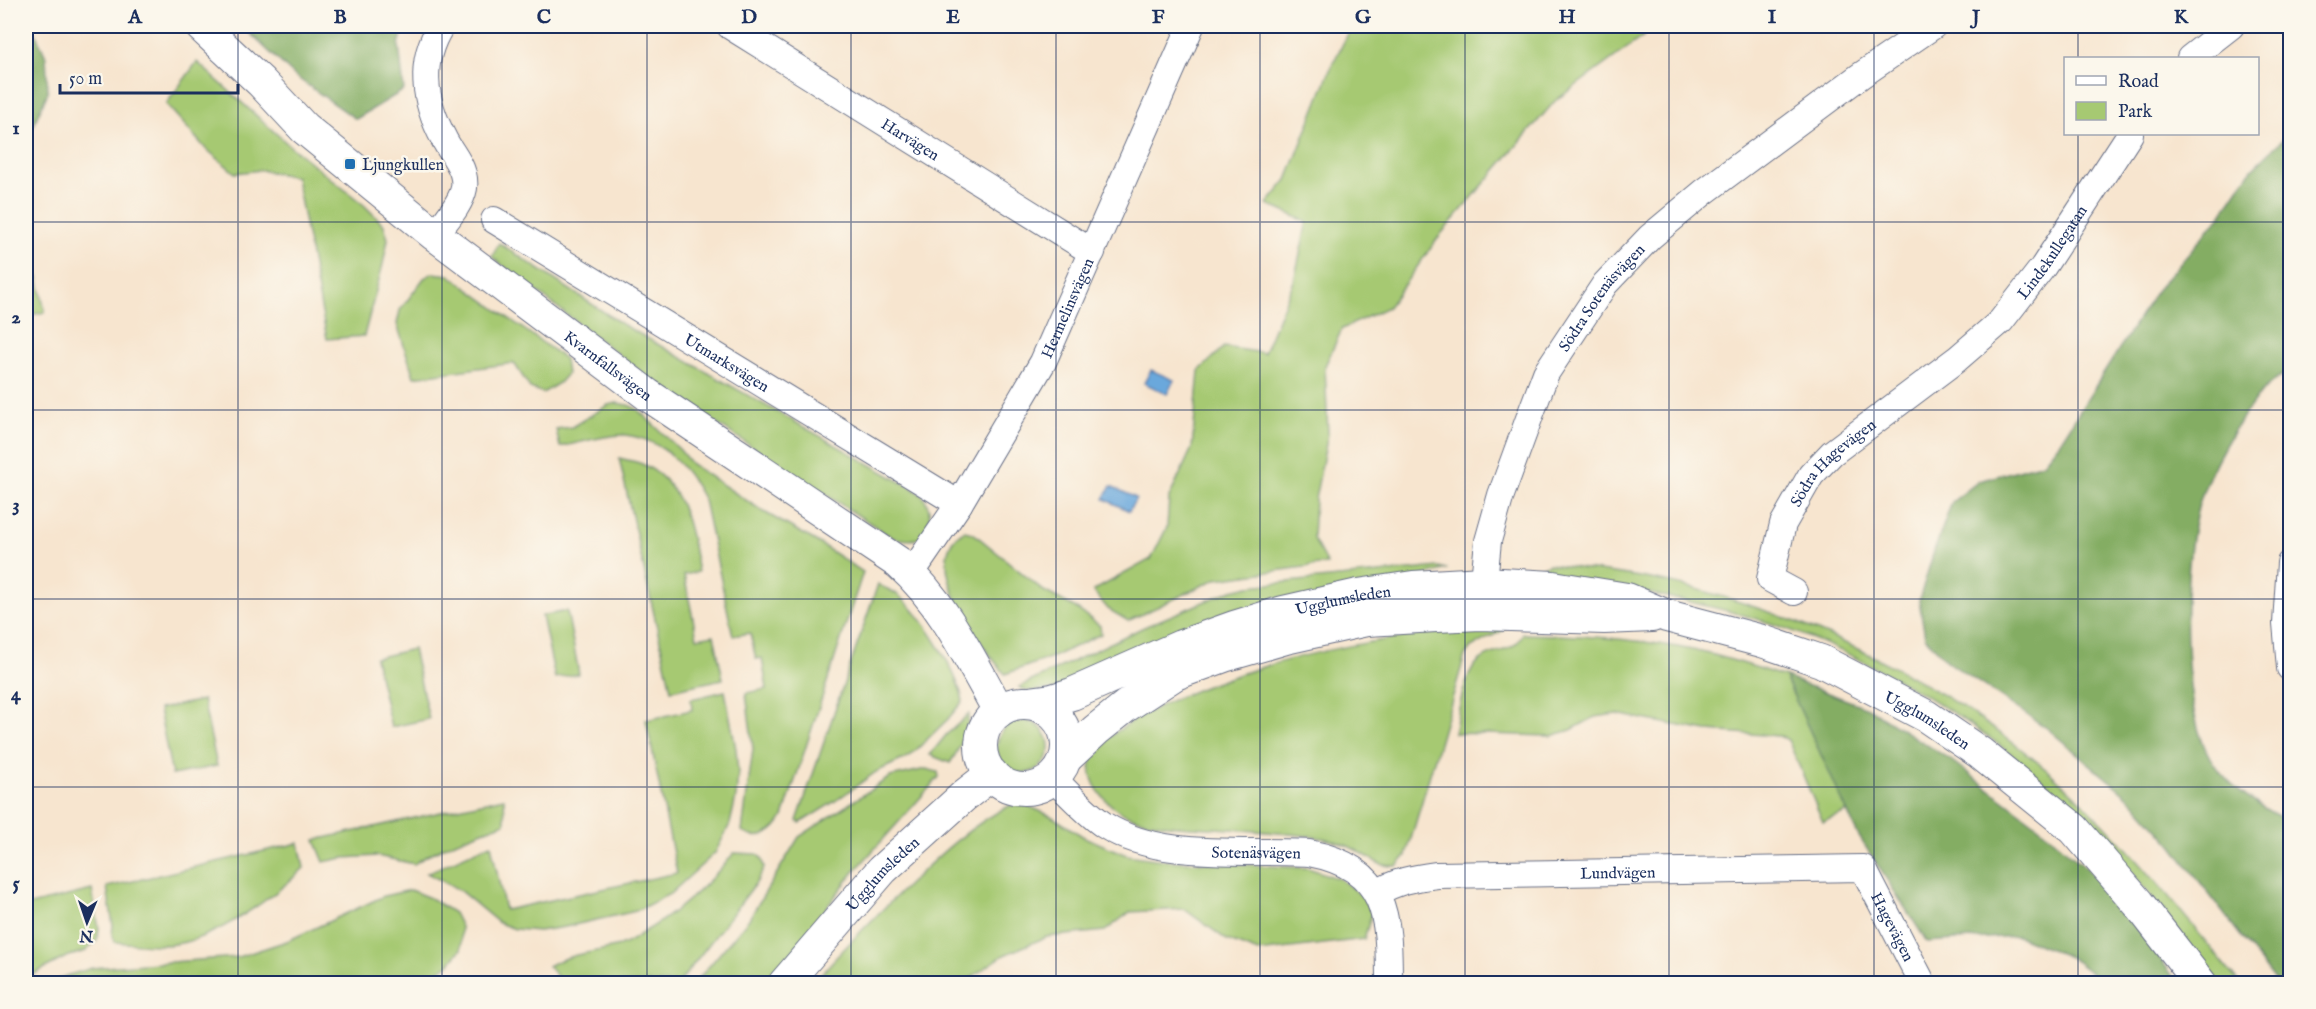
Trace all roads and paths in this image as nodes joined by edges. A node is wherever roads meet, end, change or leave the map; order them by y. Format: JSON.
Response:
{"nodes":[{"id":1,"x":201,"y":26,"type":"edge"},
{"id":2,"x":441,"y":26,"type":"edge"},
{"id":3,"x":730,"y":26,"type":"edge"},
{"id":4,"x":1191,"y":26,"type":"edge"},
{"id":5,"x":1933,"y":26,"type":"edge"},
{"id":6,"x":2231,"y":26,"type":"edge"},
{"id":7,"x":2191,"y":57,"type":"edge"},
{"id":8,"x":2129,"y":135,"type":"edge"},
{"id":9,"x":494,"y":220,"type":"dead end"},
{"id":10,"x":435,"y":235,"type":"junction"},
{"id":11,"x":1092,"y":252,"type":"junction"},
{"id":12,"x":1958,"y":359,"type":"joint"},
{"id":13,"x":959,"y":504,"type":"junction"},
{"id":14,"x":2290,"y":563,"type":"edge"},
{"id":15,"x":911,"y":574,"type":"junction"},
{"id":16,"x":1794,"y":592,"type":"dead end"},
{"id":17,"x":1482,"y":598,"type":"junction"},
{"id":18,"x":2290,"y":668,"type":"edge"},
{"id":19,"x":1029,"y":703,"type":"junction"},
{"id":20,"x":999,"y":711,"type":"junction"},
{"id":21,"x":1060,"y":768,"type":"junction"},
{"id":22,"x":992,"y":774,"type":"junction"},
{"id":23,"x":1863,"y":868,"type":"joint"},
{"id":24,"x":1377,"y":893,"type":"junction"},
{"id":25,"x":784,"y":984,"type":"edge"},
{"id":26,"x":1389,"y":984,"type":"edge"},
{"id":27,"x":1923,"y":984,"type":"edge"},
{"id":28,"x":2201,"y":984,"type":"edge"}],
"edges":[{"from":1,"to":10,"type":"street","name":"Kvarnfallsvägen"},
{"from":2,"to":10,"type":"street"},
{"from":3,"to":11,"type":"street","name":"Harvägen"},
{"from":4,"to":11,"type":"street","name":"Hermelinsvägen"},
{"from":5,"to":17,"type":"street","name":"Södra Sotenäsvägen"},
{"from":6,"to":7,"type":"street"},
{"from":8,"to":12,"type":"street","name":"Lindekullegatan"},
{"from":9,"to":13,"type":"street","name":"Utmarksvägen"},
{"from":10,"to":15,"type":"street","name":"Kvarnfallsvägen"},
{"from":11,"to":13,"type":"street","name":"Hermelinsvägen"},
{"from":12,"to":16,"type":"street","name":"Södra Hagevägen"},
{"from":13,"to":15,"type":"street","name":"Hermelinsvägen"},
{"from":14,"to":18,"type":"street"},
{"from":15,"to":20,"type":"street","name":"Kvarnfallsvägen"},
{"from":17,"to":19,"type":"street","name":"Ugglumsleden"},
{"from":17,"to":21,"type":"street","name":"Ugglumsleden"},
{"from":17,"to":28,"type":"street","name":"Ugglumsleden"},
{"from":19,"to":20,"type":"street","name":"Ugglumsleden"},
{"from":19,"to":21,"type":"street"},
{"from":20,"to":22,"type":"street"},
{"from":21,"to":22,"type":"street","name":"Ugglumsleden"},
{"from":21,"to":24,"type":"street","name":"Sotenäsvägen"},
{"from":22,"to":25,"type":"street","name":"Ugglumsleden"},
{"from":23,"to":24,"type":"street","name":"Lundvägen"},
{"from":23,"to":27,"type":"street","name":"Hagevägen"},
{"from":24,"to":26,"type":"street","name":"Sotenäsvägen"}]}
